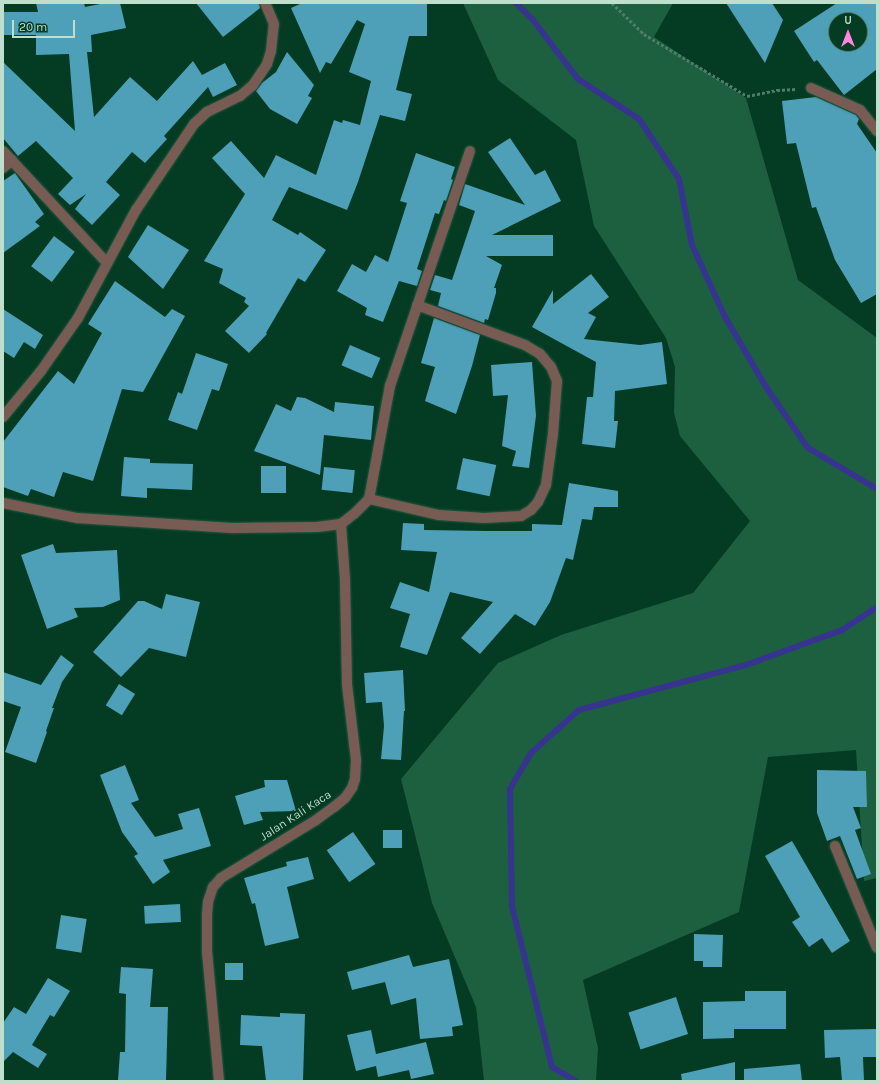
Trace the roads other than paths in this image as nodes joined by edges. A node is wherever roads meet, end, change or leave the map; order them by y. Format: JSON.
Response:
{"nodes":[{"id":1,"x":265,"y":3,"type":"edge"},
{"id":2,"x":810,"y":88,"type":"road end"},
{"id":3,"x":877,"y":131,"type":"edge"},
{"id":4,"x":3,"y":151,"type":"edge"},
{"id":5,"x":470,"y":151,"type":"dead end"},
{"id":6,"x":12,"y":160,"type":"junction"},
{"id":7,"x":3,"y":168,"type":"edge"},
{"id":8,"x":107,"y":263,"type":"junction"},
{"id":9,"x":417,"y":304,"type":"junction"},
{"id":10,"x":3,"y":417,"type":"edge"},
{"id":11,"x":369,"y":499,"type":"junction"},
{"id":12,"x":3,"y":503,"type":"edge"},
{"id":13,"x":341,"y":524,"type":"junction"},
{"id":14,"x":835,"y":846,"type":"dead end"},
{"id":15,"x":877,"y":948,"type":"edge"},
{"id":16,"x":219,"y":1081,"type":"edge"}],
"edges":[{"from":1,"to":8,"type":"street"},
{"from":2,"to":3,"type":"street"},
{"from":4,"to":6,"type":"street"},
{"from":5,"to":9,"type":"street"},
{"from":6,"to":7,"type":"street"},
{"from":6,"to":8,"type":"street"},
{"from":8,"to":10,"type":"street"},
{"from":9,"to":11,"type":"street"},
{"from":9,"to":11,"type":"street"},
{"from":11,"to":13,"type":"street"},
{"from":12,"to":13,"type":"street"},
{"from":13,"to":16,"type":"street","name":"Jalan Kali Kaca"},
{"from":14,"to":15,"type":"street"}]}
